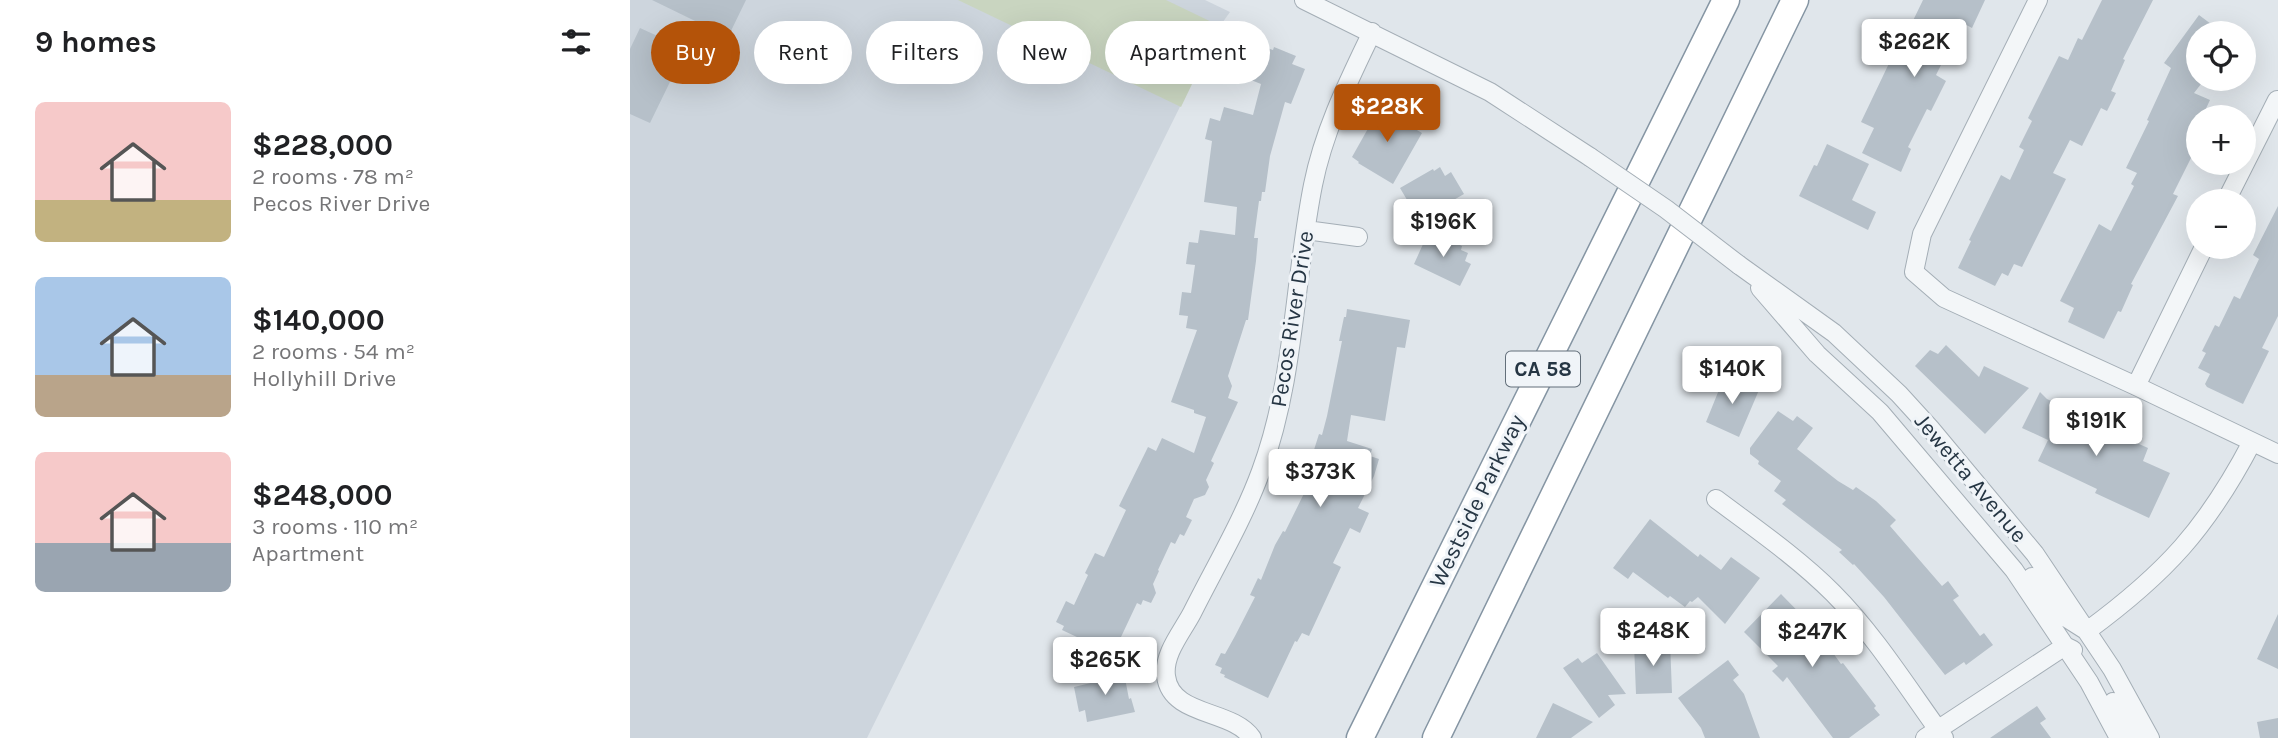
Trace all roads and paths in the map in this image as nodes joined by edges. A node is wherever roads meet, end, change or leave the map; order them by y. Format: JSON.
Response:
{"nodes":[{"id":1,"x":1304,"y":0,"type":"edge"},
{"id":2,"x":1726,"y":0,"type":"edge"},
{"id":3,"x":1795,"y":0,"type":"edge"},
{"id":4,"x":2038,"y":0,"type":"edge"},
{"id":5,"x":1372,"y":32,"type":"junction"},
{"id":6,"x":2277,"y":100,"type":"edge"},
{"id":7,"x":2233,"y":189,"type":"edge"},
{"id":8,"x":1306,"y":230,"type":"junction"},
{"id":9,"x":1358,"y":237,"type":"dead end"},
{"id":10,"x":2198,"y":259,"type":"edge"},
{"id":11,"x":1739,"y":265,"type":"junction"},
{"id":12,"x":2136,"y":386,"type":"junction"},
{"id":13,"x":2252,"y":442,"type":"junction"},
{"id":14,"x":2278,"y":454,"type":"edge"},
{"id":15,"x":1940,"y":481,"type":"junction"},
{"id":16,"x":1716,"y":499,"type":"dead end"},
{"id":17,"x":2087,"y":631,"type":"junction"},
{"id":18,"x":2065,"y":646,"type":"junction"},
{"id":19,"x":1936,"y":736,"type":"edge"},
{"id":20,"x":1252,"y":738,"type":"edge"},
{"id":21,"x":1360,"y":738,"type":"edge"},
{"id":22,"x":1436,"y":738,"type":"edge"},
{"id":23,"x":2119,"y":738,"type":"edge"},
{"id":24,"x":2134,"y":738,"type":"edge"},
{"id":25,"x":2150,"y":738,"type":"edge"}],
"edges":[{"from":1,"to":5,"type":"street","name":"Jewetta Avenue"},
{"from":2,"to":21,"type":"highway","name":"Westside Parkway","number":"CA 58"},
{"from":3,"to":22,"type":"highway","number":"CA 58"},
{"from":4,"to":12,"type":"street"},
{"from":5,"to":8,"type":"street","name":"Pecos River Drive"},
{"from":5,"to":11,"type":"street","name":"Jewetta Avenue","bridge":true},
{"from":6,"to":7,"type":"street"},
{"from":8,"to":9,"type":"street"},
{"from":8,"to":20,"type":"street","name":"Pecos River Drive"},
{"from":10,"to":12,"type":"street"},
{"from":11,"to":15,"type":"street","name":"Jewetta Avenue"},
{"from":11,"to":17,"type":"street","name":"Jewetta Avenue"},
{"from":12,"to":13,"type":"street"},
{"from":13,"to":14,"type":"street"},
{"from":13,"to":17,"type":"street"},
{"from":15,"to":17,"type":"street"},
{"from":15,"to":18,"type":"street","name":"Jewetta Avenue"},
{"from":16,"to":19,"type":"street"},
{"from":17,"to":25,"type":"street","name":"Jewetta Avenue"},
{"from":18,"to":19,"type":"street"},
{"from":18,"to":23,"type":"street","name":"Jewetta Avenue"},
{"from":18,"to":24,"type":"street"}]}
